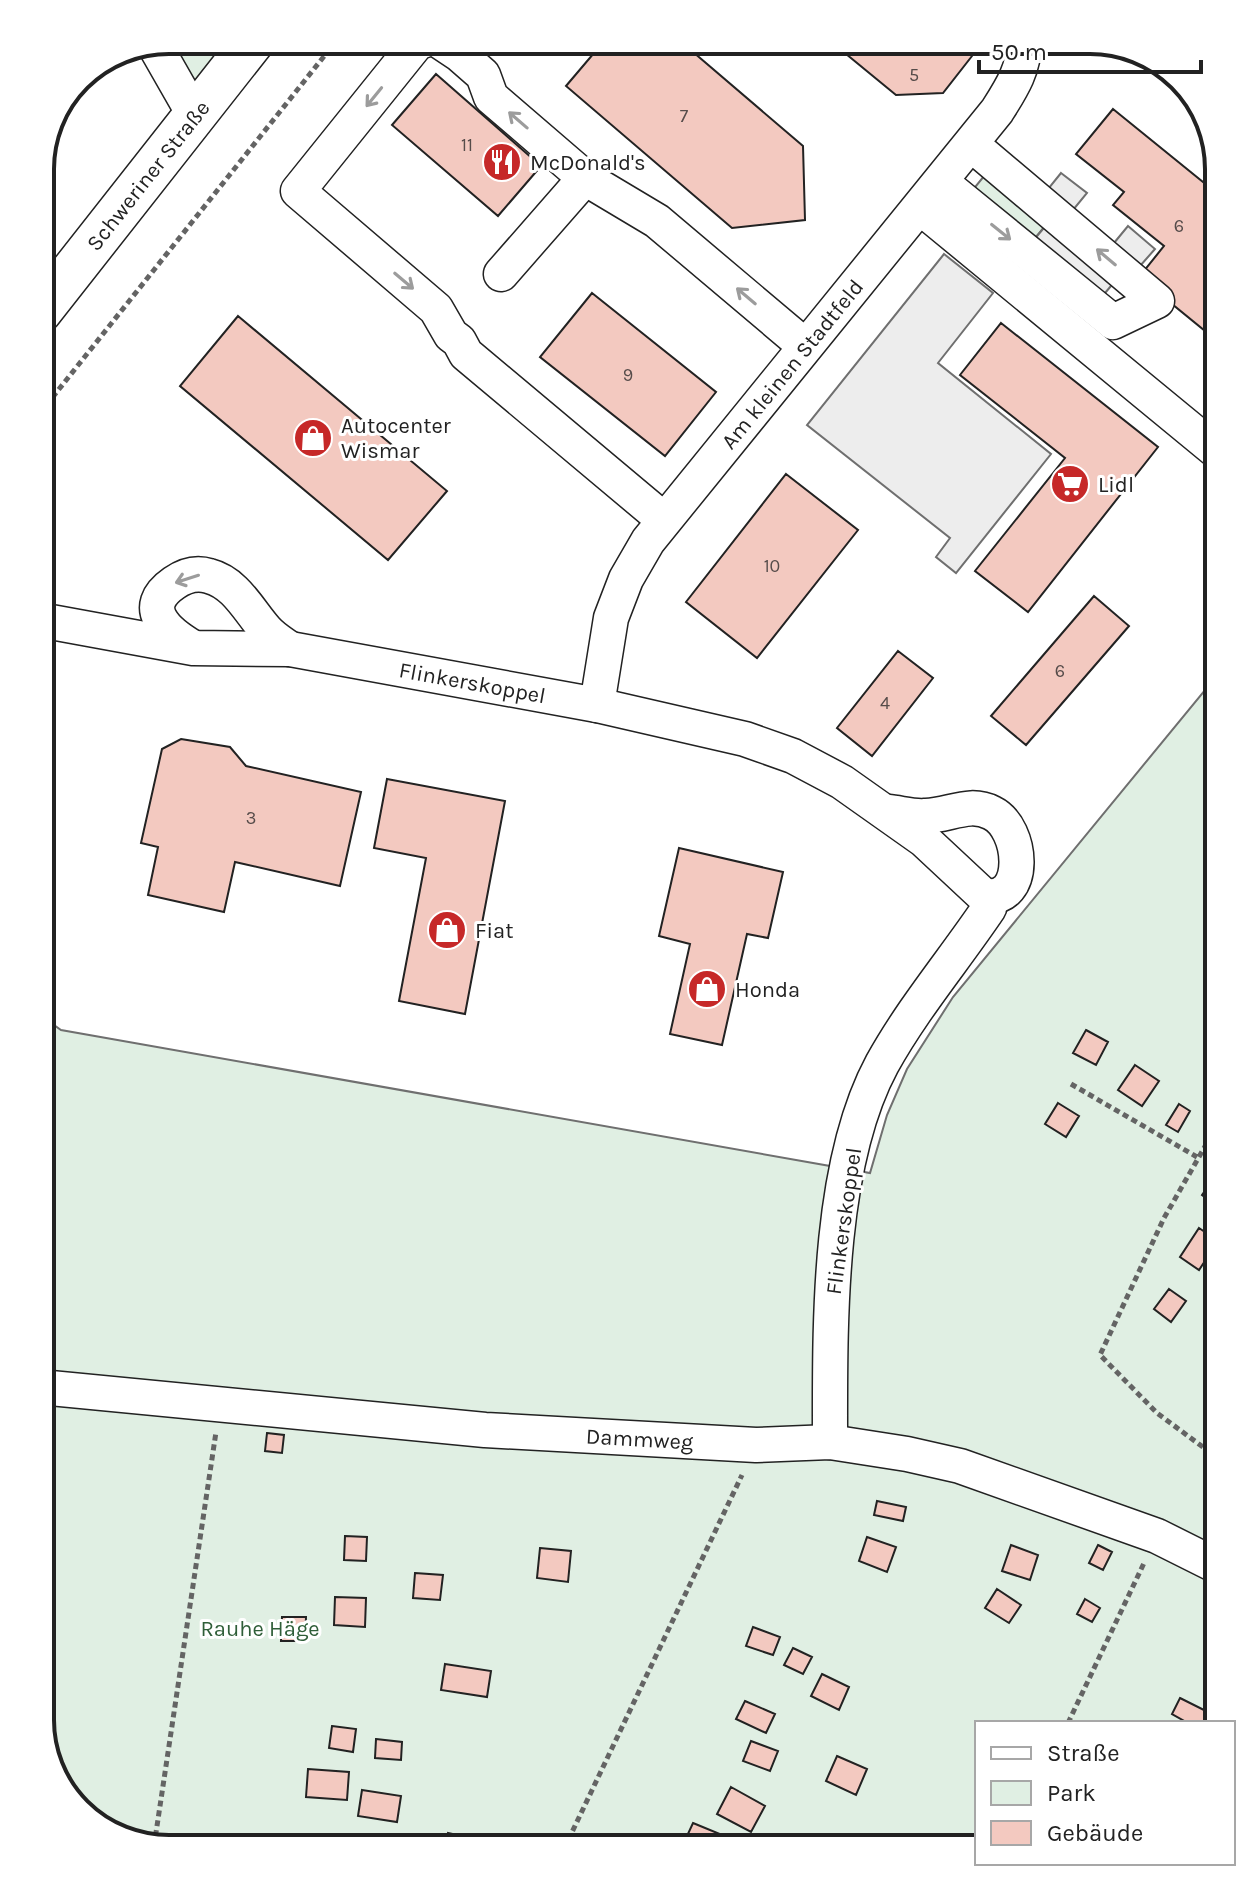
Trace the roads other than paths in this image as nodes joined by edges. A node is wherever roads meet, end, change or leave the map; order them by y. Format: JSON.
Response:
{"nodes":[{"id":1,"x":243,"y":54,"type":"edge"},
{"id":2,"x":408,"y":54,"type":"edge"},
{"id":3,"x":459,"y":54,"type":"edge"},
{"id":4,"x":1023,"y":54,"type":"edge"},
{"id":5,"x":160,"y":55,"type":"edge"},
{"id":6,"x":195,"y":116,"type":"junction"},
{"id":7,"x":971,"y":144,"type":"junction"},
{"id":8,"x":585,"y":178,"type":"junction"},
{"id":9,"x":930,"y":195,"type":"junction"},
{"id":10,"x":501,"y":274,"type":"dead end"},
{"id":11,"x":54,"y":294,"type":"edge"},
{"id":12,"x":805,"y":346,"type":"junction"},
{"id":13,"x":1205,"y":441,"type":"edge"},
{"id":14,"x":664,"y":520,"type":"junction"},
{"id":15,"x":231,"y":589,"type":"junction"},
{"id":16,"x":54,"y":622,"type":"edge"},
{"id":17,"x":206,"y":648,"type":"junction"},
{"id":18,"x":290,"y":649,"type":"junction"},
{"id":19,"x":597,"y":705,"type":"junction"},
{"id":20,"x":886,"y":812,"type":"junction"},
{"id":21,"x":984,"y":896,"type":"junction"},
{"id":22,"x":54,"y":1388,"type":"edge"},
{"id":23,"x":830,"y":1442,"type":"junction"},
{"id":24,"x":1205,"y":1560,"type":"edge"}],
"edges":[{"from":1,"to":6,"type":"main road","name":"Schweriner Straße"},
{"from":2,"to":14,"type":"street","one_way":true},
{"from":8,"to":3,"type":"street","one_way":true},
{"from":4,"to":7,"type":"street","name":"Am kleinen Stadtfeld"},
{"from":5,"to":6,"type":"street"},
{"from":6,"to":11,"type":"main road","name":"Schweriner Straße"},
{"from":7,"to":9,"type":"street","name":"Am kleinen Stadtfeld"},
{"from":9,"to":7,"type":"street","one_way":true},
{"from":8,"to":10,"type":"street"},
{"from":12,"to":8,"type":"street","one_way":true},
{"from":9,"to":12,"type":"street","name":"Am kleinen Stadtfeld"},
{"from":9,"to":13,"type":"street"},
{"from":12,"to":14,"type":"street","name":"Am kleinen Stadtfeld"},
{"from":14,"to":19,"type":"street","name":"Am kleinen Stadtfeld"},
{"from":15,"to":17,"type":"street"},
{"from":15,"to":17,"type":"street","one_way":true},
{"from":15,"to":18,"type":"street"},
{"from":16,"to":17,"type":"street","name":"Flinkerskoppel"},
{"from":17,"to":18,"type":"street","name":"Flinkerskoppel"},
{"from":18,"to":19,"type":"street","name":"Flinkerskoppel"},
{"from":19,"to":20,"type":"street","name":"Flinkerskoppel"},
{"from":20,"to":21,"type":"street","name":"Flinkerskoppel"},
{"from":20,"to":21,"type":"street","name":"Flinkerskoppel"},
{"from":21,"to":23,"type":"street","name":"Flinkerskoppel"},
{"from":22,"to":23,"type":"street","name":"Dammweg"},
{"from":23,"to":24,"type":"street","name":"Dammweg"}]}
